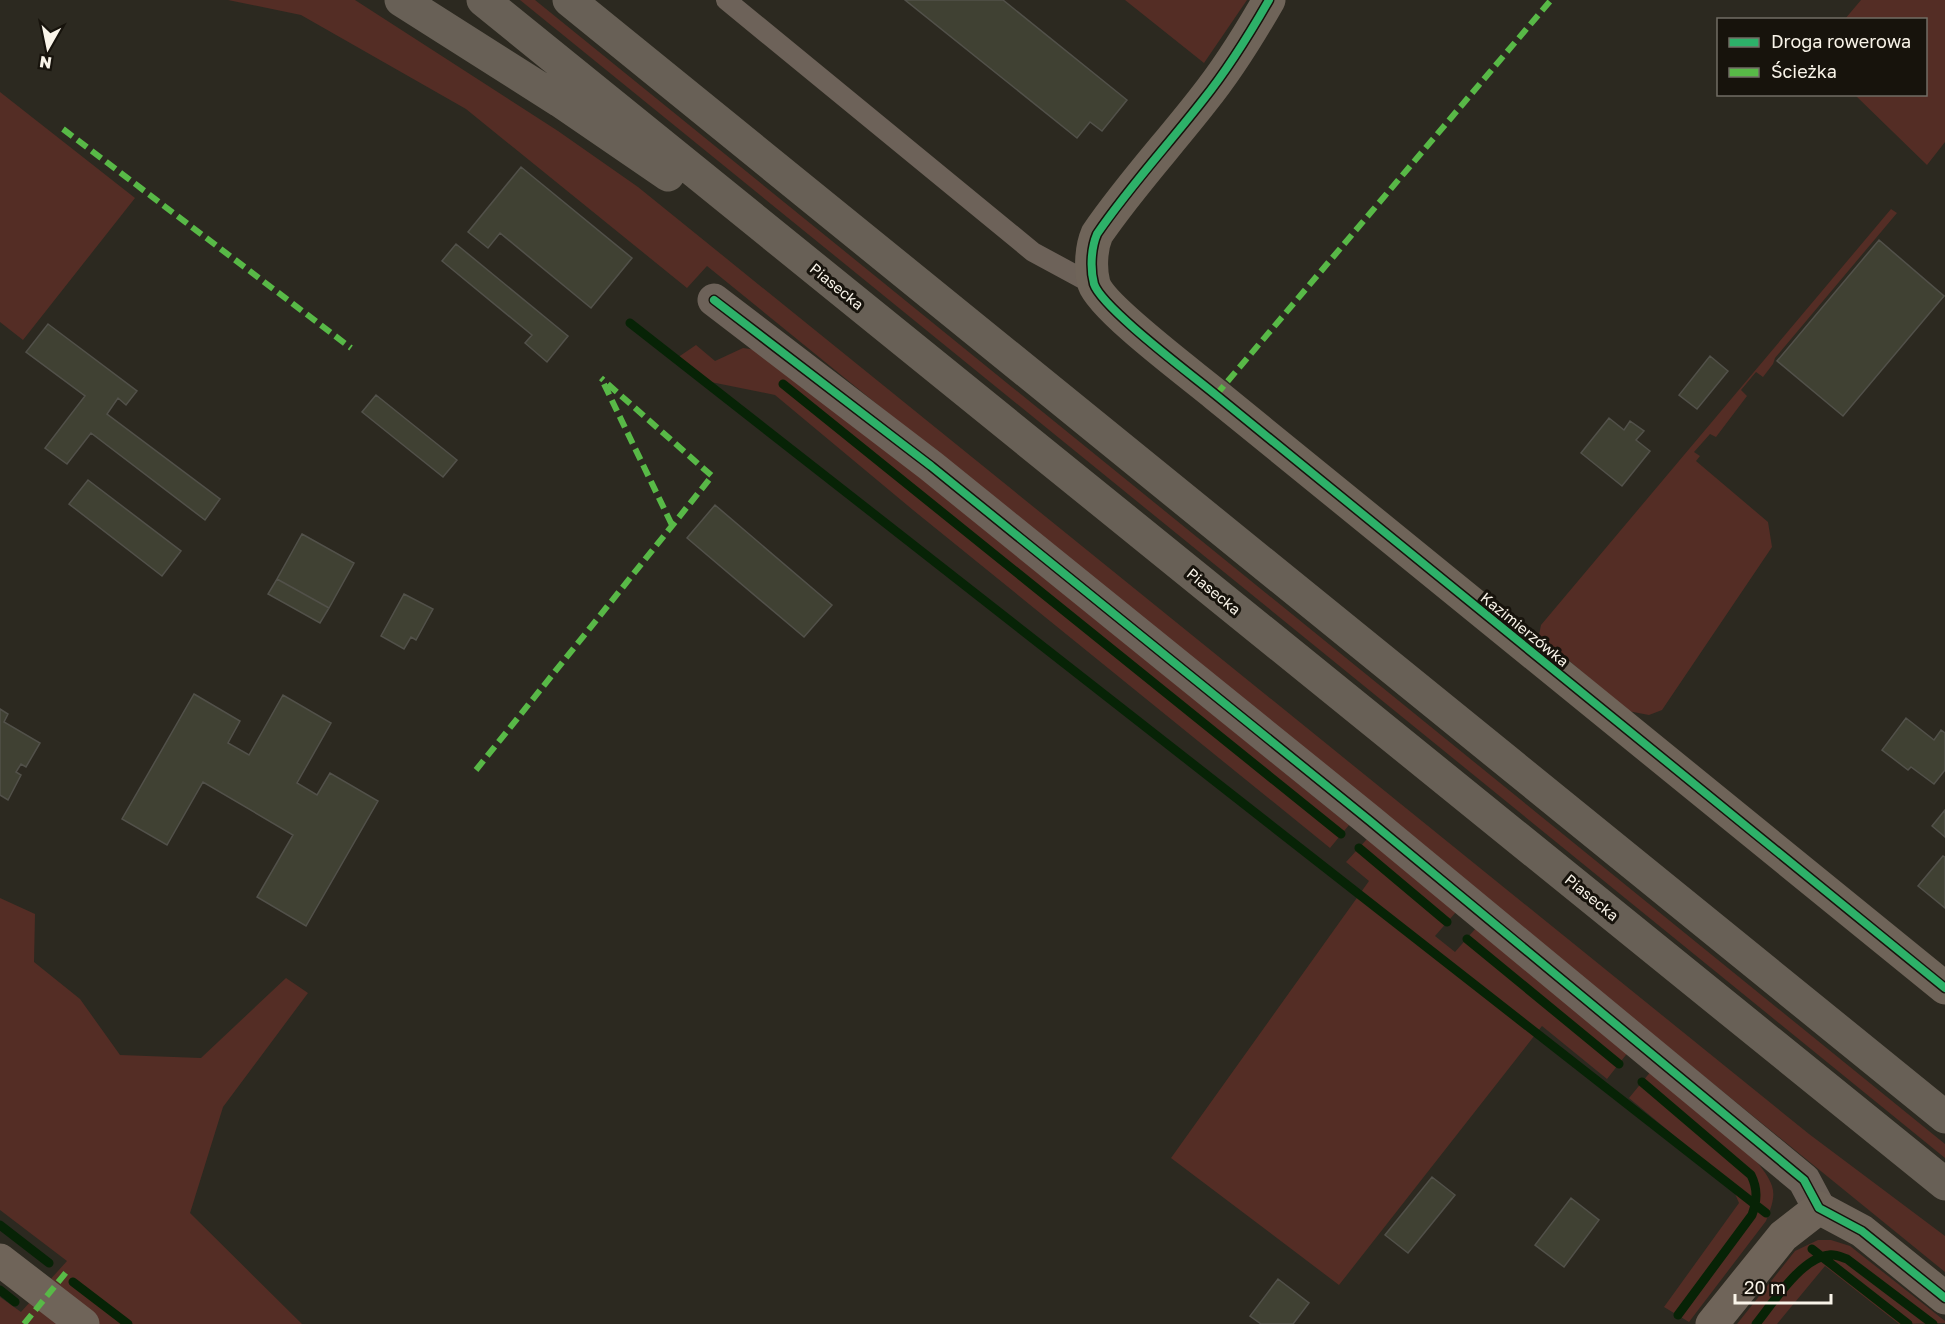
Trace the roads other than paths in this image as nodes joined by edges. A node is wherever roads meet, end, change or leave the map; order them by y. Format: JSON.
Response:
{"nodes":[{"id":1,"x":401,"y":0,"type":"edge"},
{"id":2,"x":483,"y":0,"type":"edge"},
{"id":3,"x":569,"y":0,"type":"edge"},
{"id":4,"x":726,"y":0,"type":"edge"},
{"id":5,"x":1269,"y":0,"type":"edge"},
{"id":6,"x":1094,"y":285,"type":"junction"},
{"id":7,"x":714,"y":300,"type":"dead end"},
{"id":8,"x":863,"y":307,"type":"junction"},
{"id":9,"x":1945,"y":988,"type":"edge"},
{"id":10,"x":1945,"y":1117,"type":"edge"},
{"id":11,"x":1945,"y":1184,"type":"edge"},
{"id":12,"x":1819,"y":1208,"type":"junction"},
{"id":13,"x":0,"y":1260,"type":"edge"},
{"id":14,"x":1945,"y":1298,"type":"edge"},
{"id":15,"x":83,"y":1324,"type":"edge"},
{"id":16,"x":1712,"y":1324,"type":"edge"}],
"edges":[{"from":1,"to":8,"type":"highway"},
{"from":2,"to":8,"type":"highway","name":"Piasecka"},
{"from":3,"to":10,"type":"highway"},
{"from":4,"to":6,"type":"lane"},
{"from":5,"to":6,"type":"street"},
{"from":6,"to":9,"type":"street","name":"Kazimierzówka"},
{"from":7,"to":12,"type":"street"},
{"from":8,"to":11,"type":"highway","name":"Piasecka"},
{"from":12,"to":14,"type":"street"},
{"from":12,"to":16,"type":"street"},
{"from":13,"to":15,"type":"street"}]}
